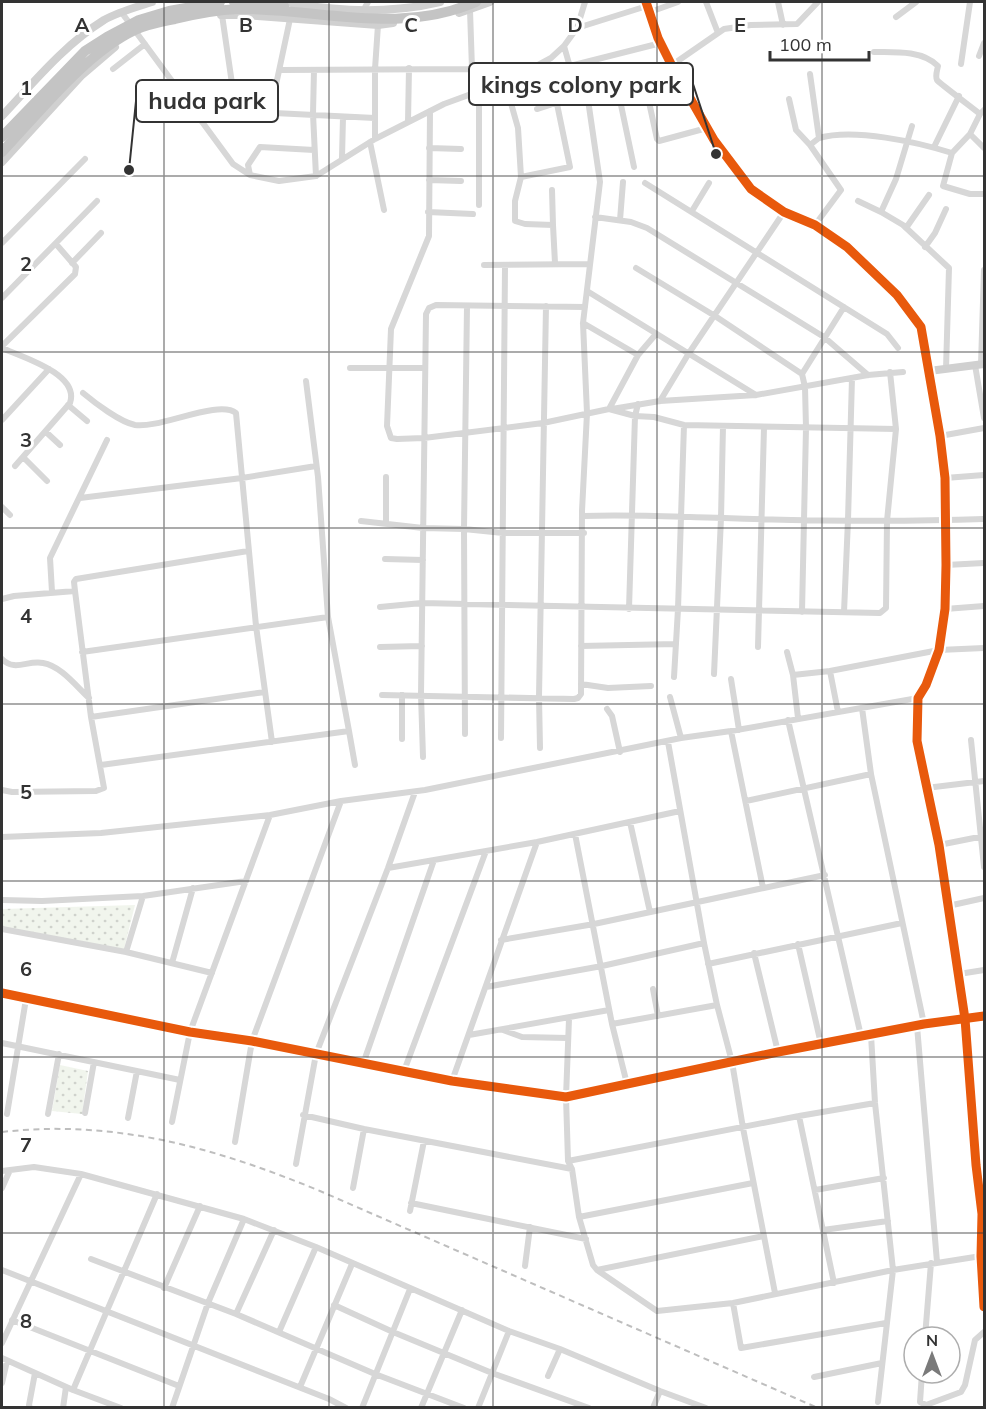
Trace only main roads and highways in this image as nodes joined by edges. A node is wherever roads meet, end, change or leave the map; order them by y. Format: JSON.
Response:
{"nodes":[{"id":1,"x":220,"y":2,"type":"edge"},
{"id":2,"x":234,"y":2,"type":"edge"},
{"id":3,"x":458,"y":2,"type":"edge"},
{"id":4,"x":473,"y":6,"type":"edge"},
{"id":5,"x":2,"y":136,"type":"edge"},
{"id":6,"x":2,"y":152,"type":"edge"}],
"edges":[{"from":1,"to":5,"type":"highway"},
{"from":2,"to":3,"type":"highway"},
{"from":4,"to":6,"type":"highway"}]}
